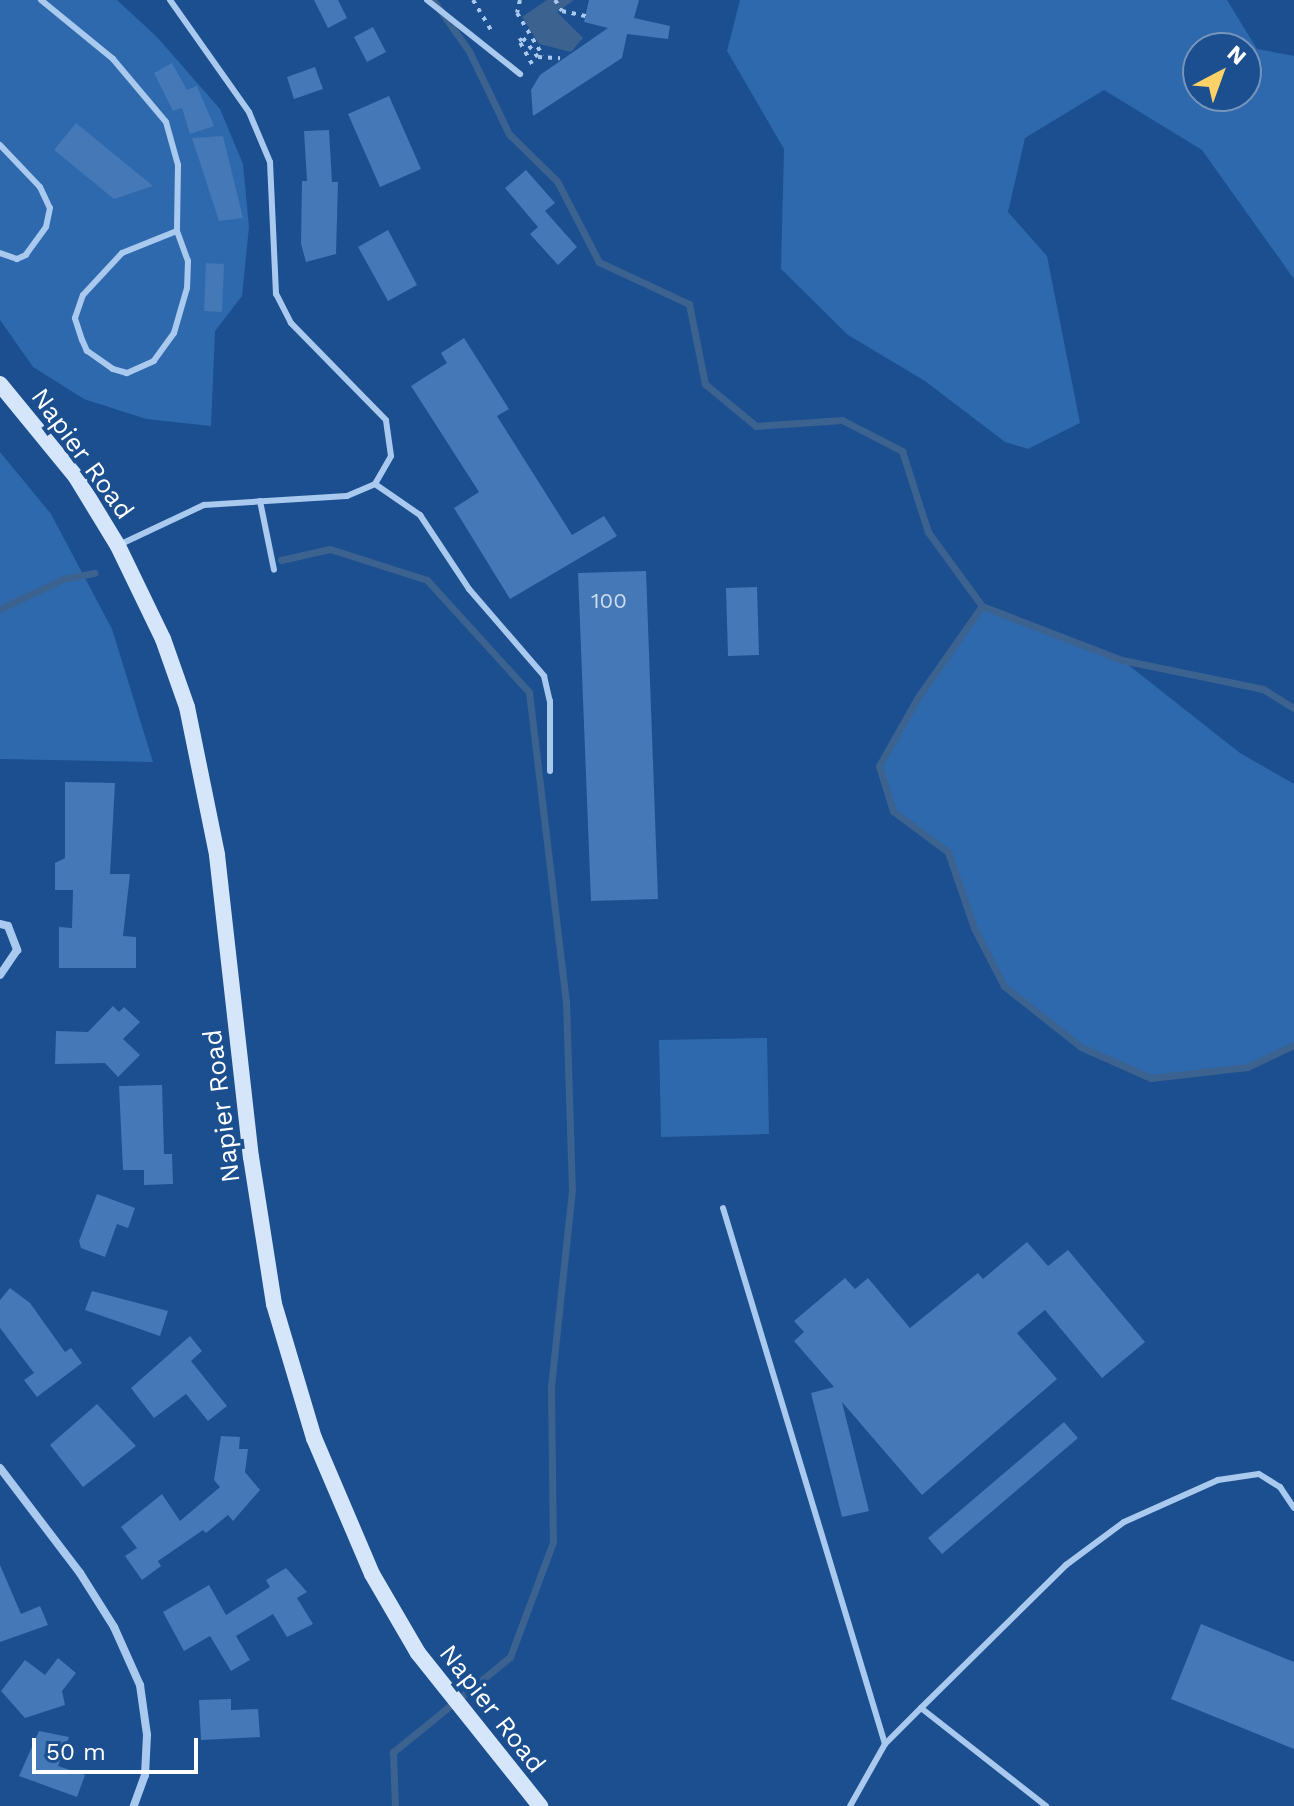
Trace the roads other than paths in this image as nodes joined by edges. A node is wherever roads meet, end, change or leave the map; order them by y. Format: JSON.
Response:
{"nodes":[{"id":1,"x":41,"y":0,"type":"edge"},
{"id":2,"x":170,"y":0,"type":"edge"},
{"id":3,"x":427,"y":0,"type":"edge"},
{"id":4,"x":523,"y":74,"type":"road end"},
{"id":5,"x":0,"y":145,"type":"edge"},
{"id":6,"x":177,"y":231,"type":"junction"},
{"id":7,"x":0,"y":253,"type":"edge"},
{"id":8,"x":0,"y":384,"type":"edge"},
{"id":9,"x":375,"y":484,"type":"junction"},
{"id":10,"x":260,"y":501,"type":"junction"},
{"id":11,"x":118,"y":546,"type":"junction"},
{"id":12,"x":274,"y":570,"type":"dead end"},
{"id":13,"x":550,"y":771,"type":"dead end"},
{"id":14,"x":0,"y":924,"type":"edge"},
{"id":15,"x":0,"y":975,"type":"edge"},
{"id":16,"x":723,"y":1208,"type":"dead end"},
{"id":17,"x":0,"y":1468,"type":"edge"},
{"id":18,"x":1294,"y":1508,"type":"edge"},
{"id":19,"x":921,"y":1708,"type":"junction"},
{"id":20,"x":885,"y":1744,"type":"junction"},
{"id":21,"x":134,"y":1806,"type":"edge"},
{"id":22,"x":540,"y":1806,"type":"edge"},
{"id":23,"x":850,"y":1806,"type":"edge"},
{"id":24,"x":1046,"y":1806,"type":"edge"}],
"edges":[{"from":1,"to":6,"type":"lane"},
{"from":2,"to":9,"type":"lane"},
{"from":3,"to":4,"type":"lane"},
{"from":5,"to":7,"type":"lane"},
{"from":6,"to":6,"type":"lane"},
{"from":8,"to":11,"type":"main road","name":"Napier Road"},
{"from":9,"to":10,"type":"lane"},
{"from":9,"to":13,"type":"lane"},
{"from":10,"to":11,"type":"lane"},
{"from":10,"to":12,"type":"lane"},
{"from":11,"to":22,"type":"main road","name":"Napier Road"},
{"from":14,"to":15,"type":"street"},
{"from":16,"to":20,"type":"lane"},
{"from":17,"to":21,"type":"street"},
{"from":18,"to":19,"type":"lane"},
{"from":19,"to":20,"type":"lane"},
{"from":19,"to":24,"type":"lane"},
{"from":20,"to":23,"type":"lane"}]}
